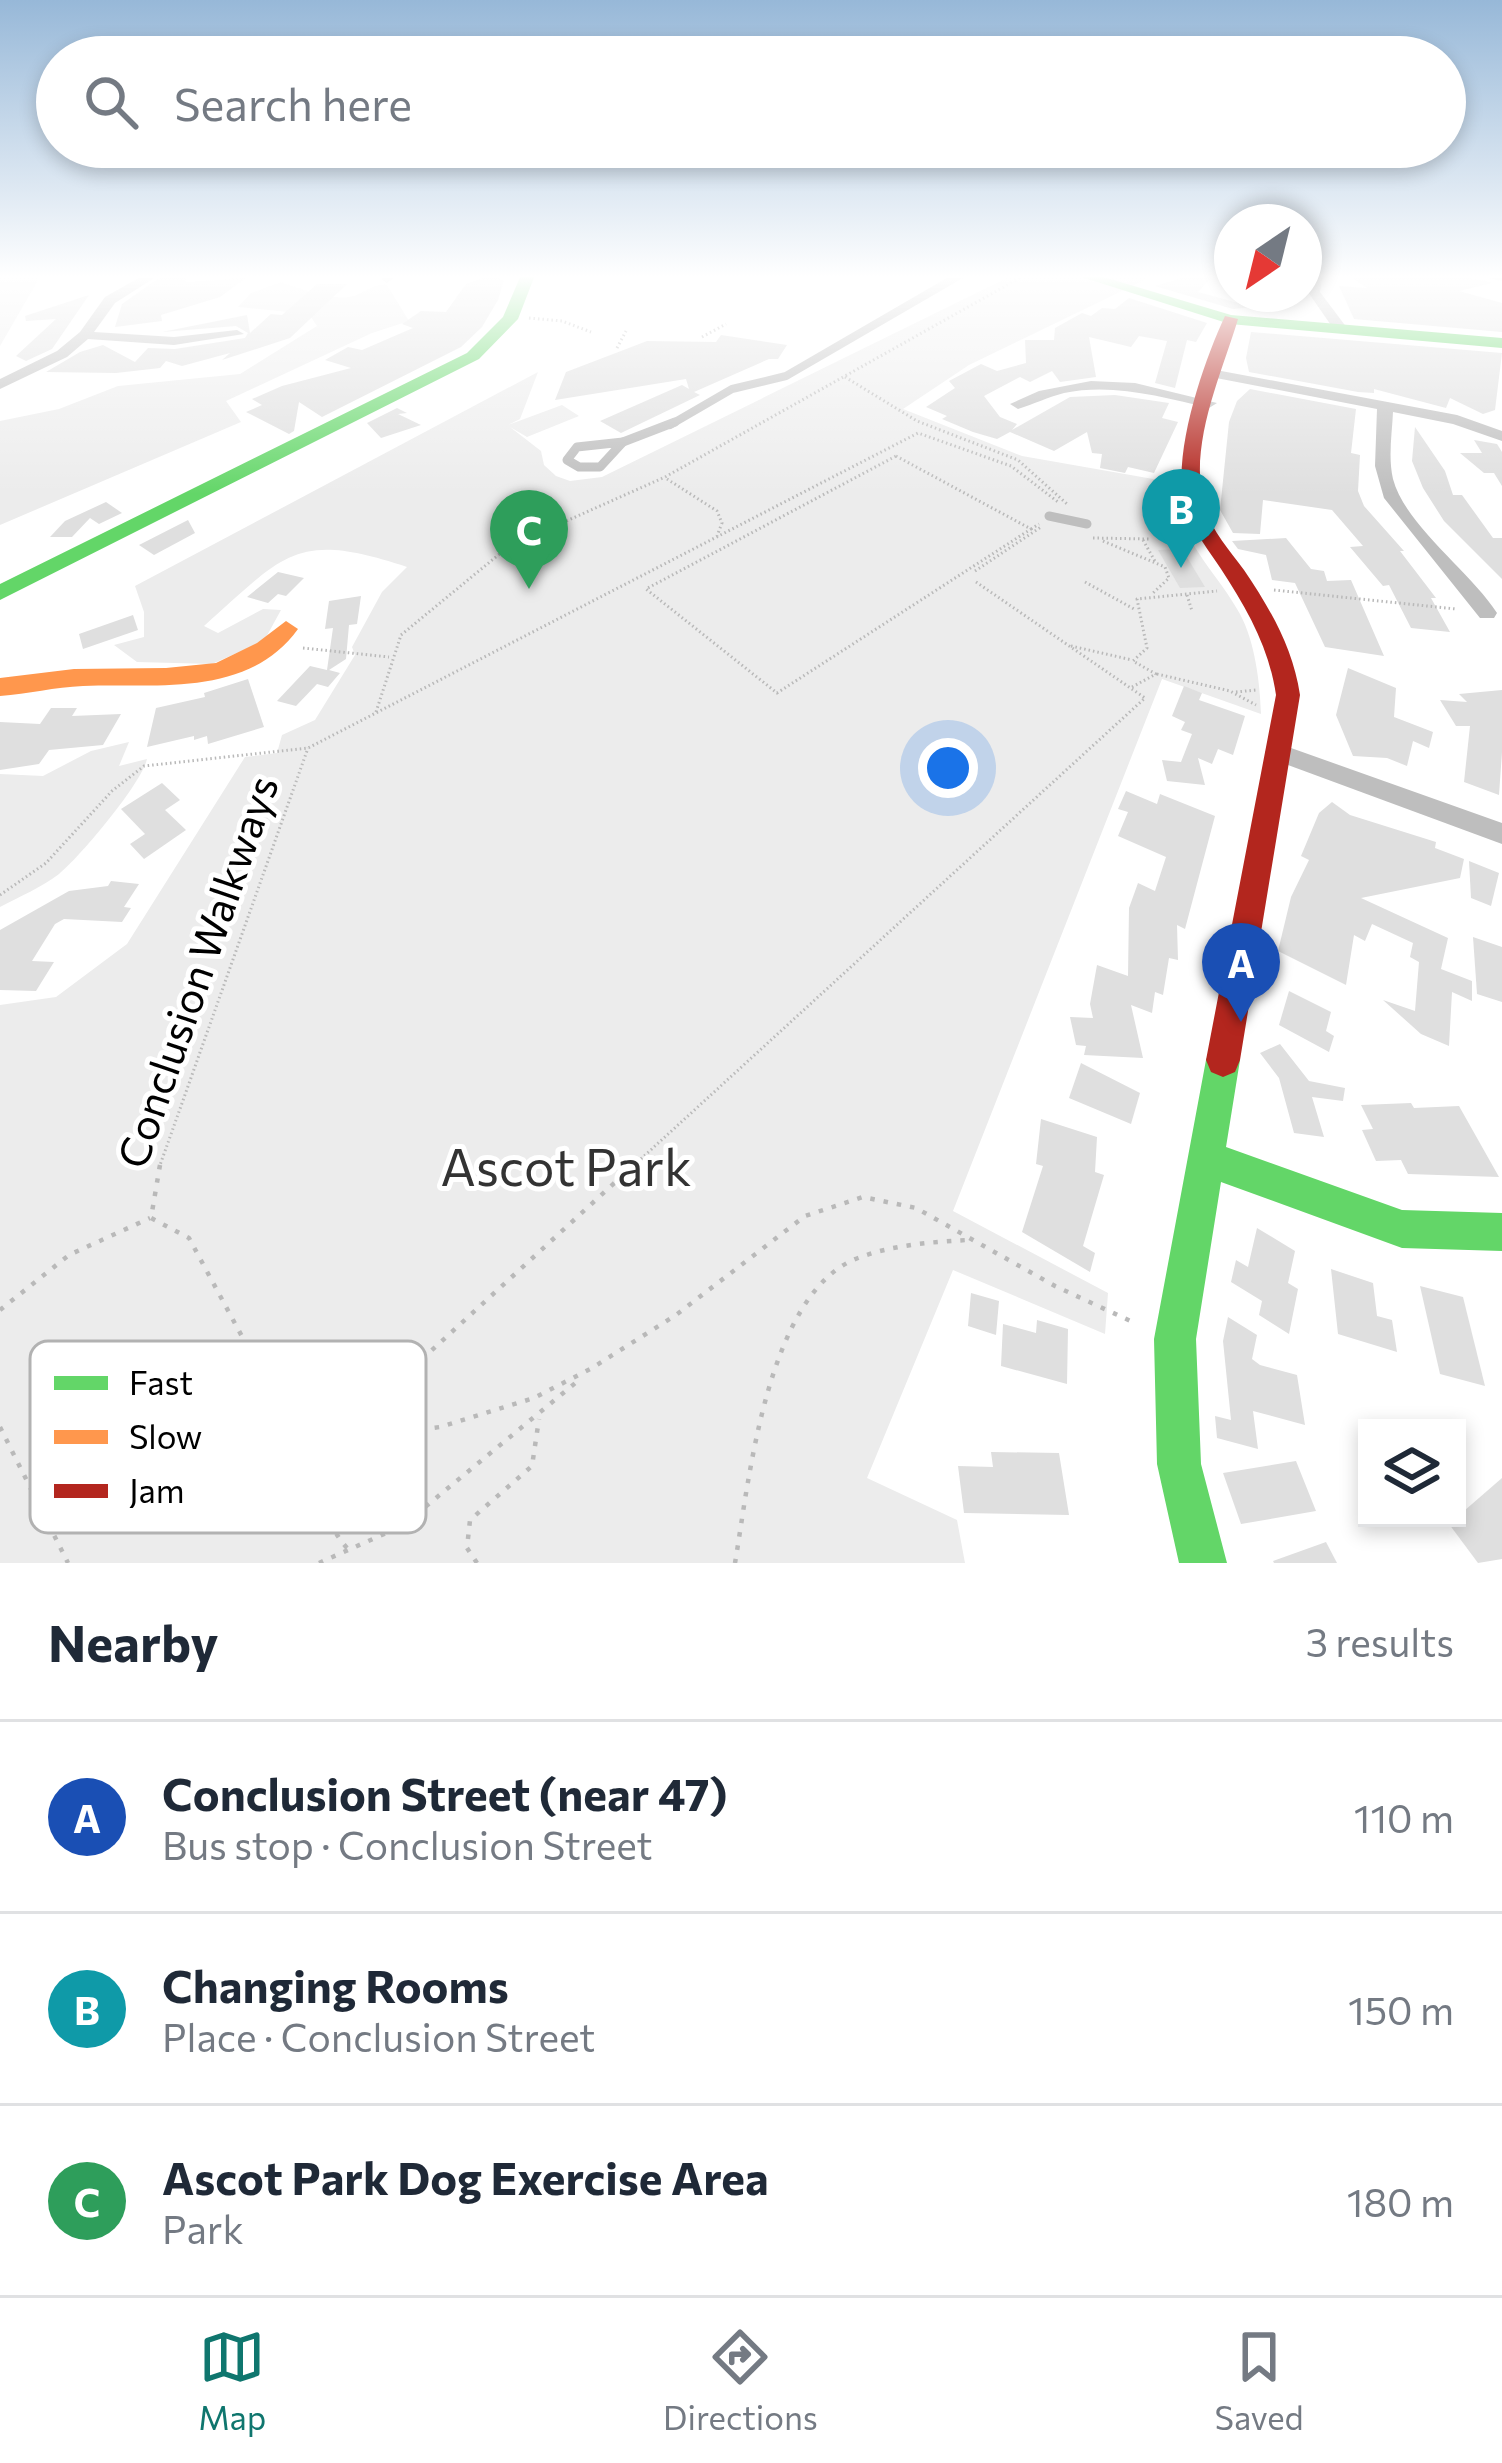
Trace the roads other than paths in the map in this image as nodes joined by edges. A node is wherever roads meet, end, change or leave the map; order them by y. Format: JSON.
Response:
{"nodes":[{"id":1,"x":69,"y":348,"type":"edge"},
{"id":2,"x":484,"y":348,"type":"edge"},
{"id":3,"x":834,"y":348,"type":"edge"},
{"id":4,"x":1223,"y":348,"type":"edge"},
{"id":5,"x":1216,"y":374,"type":"junction"},
{"id":6,"x":0,"y":385,"type":"edge"},
{"id":7,"x":1208,"y":403,"type":"junction"},
{"id":8,"x":1018,"y":404,"type":"dead end"},
{"id":9,"x":1384,"y":407,"type":"junction"},
{"id":10,"x":1502,"y":436,"type":"edge"},
{"id":11,"x":623,"y":442,"type":"junction"},
{"id":12,"x":1047,"y":519,"type":"road end"},
{"id":13,"x":1087,"y":524,"type":"dead end"},
{"id":14,"x":1156,"y":526,"type":"dead end"},
{"id":15,"x":1205,"y":528,"type":"junction"},
{"id":16,"x":0,"y":593,"type":"edge"},
{"id":17,"x":1487,"y":613,"type":"dead end"},
{"id":18,"x":282,"y":636,"type":"road end"},
{"id":19,"x":0,"y":687,"type":"edge"},
{"id":20,"x":1277,"y":752,"type":"junction"},
{"id":21,"x":1502,"y":834,"type":"edge"},
{"id":22,"x":1208,"y":1160,"type":"junction"},
{"id":23,"x":1502,"y":1232,"type":"edge"},
{"id":24,"x":1203,"y":1563,"type":"edge"}],
"edges":[{"from":1,"to":6,"type":"street"},
{"from":2,"to":16,"type":"street"},
{"from":3,"to":11,"type":"lane"},
{"from":4,"to":5,"type":"street"},
{"from":5,"to":7,"type":"street"},
{"from":5,"to":9,"type":"street"},
{"from":7,"to":8,"type":"street"},
{"from":7,"to":15,"type":"street"},
{"from":9,"to":10,"type":"street"},
{"from":9,"to":17,"type":"street"},
{"from":11,"to":11,"type":"lane"},
{"from":12,"to":13,"type":"lane"},
{"from":14,"to":15,"type":"lane"},
{"from":15,"to":20,"type":"street"},
{"from":18,"to":19,"type":"street"},
{"from":20,"to":21,"type":"street"},
{"from":20,"to":22,"type":"street"},
{"from":22,"to":23,"type":"street"},
{"from":22,"to":24,"type":"street"}]}
